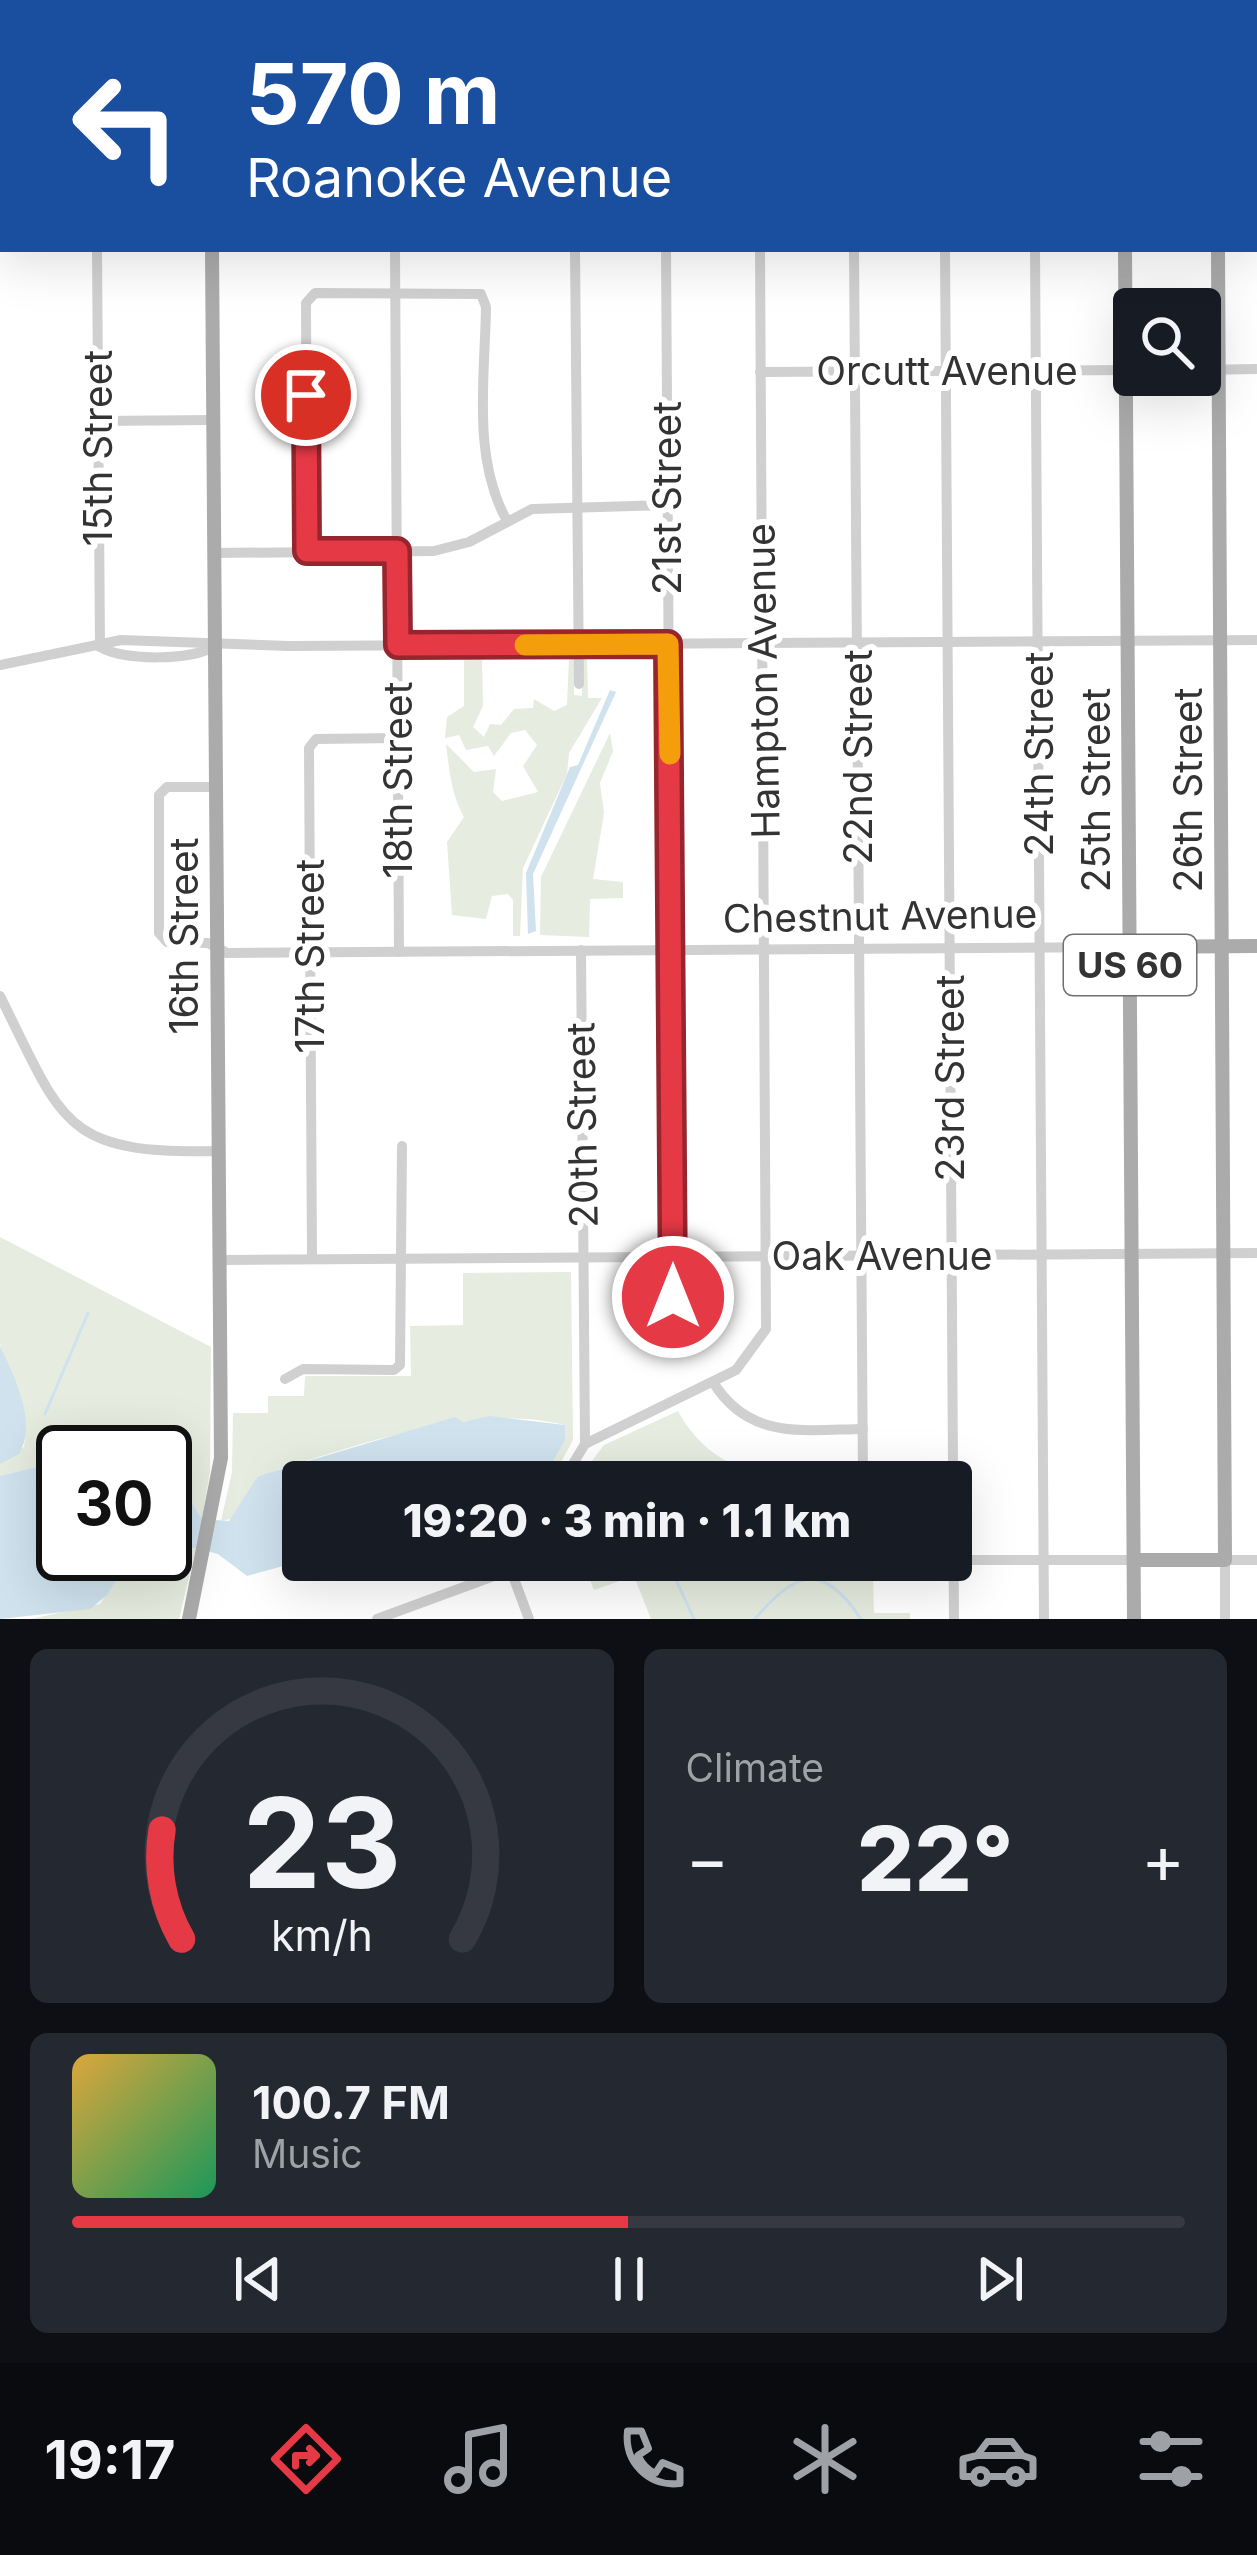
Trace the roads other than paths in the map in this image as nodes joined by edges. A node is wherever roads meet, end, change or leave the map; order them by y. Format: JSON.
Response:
{"nodes":[{"id":1,"x":97,"y":252,"type":"edge"},
{"id":2,"x":212,"y":252,"type":"edge"},
{"id":3,"x":395,"y":252,"type":"edge"},
{"id":4,"x":575,"y":252,"type":"edge"},
{"id":5,"x":666,"y":252,"type":"edge"},
{"id":6,"x":760,"y":252,"type":"edge"},
{"id":7,"x":854,"y":252,"type":"edge"},
{"id":8,"x":945,"y":252,"type":"edge"},
{"id":9,"x":1036,"y":252,"type":"edge"},
{"id":10,"x":1126,"y":252,"type":"edge"},
{"id":11,"x":1217,"y":252,"type":"edge"},
{"id":12,"x":1127,"y":288,"type":"edge"},
{"id":13,"x":1217,"y":288,"type":"edge"},
{"id":14,"x":396,"y":292,"type":"junction"},
{"id":15,"x":1257,"y":369,"type":"edge"},
{"id":16,"x":1113,"y":370,"type":"edge"},
{"id":17,"x":1221,"y":370,"type":"edge"},
{"id":18,"x":946,"y":371,"type":"junction"},
{"id":19,"x":1037,"y":371,"type":"junction"},
{"id":20,"x":760,"y":372,"type":"junction"},
{"id":21,"x":856,"y":372,"type":"junction"},
{"id":22,"x":1130,"y":396,"type":"edge"},
{"id":23,"x":1218,"y":396,"type":"edge"},
{"id":24,"x":214,"y":420,"type":"junction"},
{"id":25,"x":98,"y":422,"type":"junction"},
{"id":26,"x":667,"y":505,"type":"junction"},
{"id":27,"x":578,"y":506,"type":"junction"},
{"id":28,"x":506,"y":519,"type":"junction"},
{"id":29,"x":307,"y":551,"type":"junction"},
{"id":30,"x":397,"y":551,"type":"junction"},
{"id":31,"x":214,"y":553,"type":"junction"},
{"id":32,"x":1220,"y":640,"type":"junction"},
{"id":33,"x":1257,"y":640,"type":"edge"},
{"id":34,"x":1039,"y":641,"type":"junction"},
{"id":35,"x":1128,"y":641,"type":"junction"},
{"id":36,"x":762,"y":643,"type":"junction"},
{"id":37,"x":857,"y":643,"type":"junction"},
{"id":38,"x":948,"y":643,"type":"junction"},
{"id":39,"x":668,"y":644,"type":"junction"},
{"id":40,"x":398,"y":645,"type":"junction"},
{"id":41,"x":579,"y":645,"type":"junction"},
{"id":42,"x":215,"y":646,"type":"junction"},
{"id":43,"x":100,"y":647,"type":"junction"},
{"id":44,"x":0,"y":665,"type":"edge"},
{"id":45,"x":579,"y":684,"type":"dead end"},
{"id":46,"x":398,"y":738,"type":"junction"},
{"id":47,"x":216,"y":787,"type":"junction"},
{"id":48,"x":1222,"y":946,"type":"junction"},
{"id":49,"x":1257,"y":946,"type":"edge"},
{"id":50,"x":1041,"y":947,"type":"junction"},
{"id":51,"x":1130,"y":947,"type":"junction"},
{"id":52,"x":217,"y":948,"type":"junction"},
{"id":53,"x":950,"y":948,"type":"junction"},
{"id":54,"x":860,"y":949,"type":"junction"},
{"id":55,"x":581,"y":950,"type":"junction"},
{"id":56,"x":671,"y":950,"type":"junction"},
{"id":57,"x":766,"y":950,"type":"junction"},
{"id":58,"x":399,"y":952,"type":"junction"},
{"id":59,"x":310,"y":953,"type":"junction"},
{"id":60,"x":0,"y":996,"type":"edge"},
{"id":61,"x":402,"y":1146,"type":"dead end"},
{"id":62,"x":218,"y":1151,"type":"junction"},
{"id":63,"x":1224,"y":1253,"type":"junction"},
{"id":64,"x":1257,"y":1253,"type":"edge"},
{"id":65,"x":1132,"y":1254,"type":"junction"},
{"id":66,"x":1042,"y":1255,"type":"junction"},
{"id":67,"x":861,"y":1256,"type":"junction"},
{"id":68,"x":951,"y":1256,"type":"junction"},
{"id":69,"x":674,"y":1257,"type":"junction"},
{"id":70,"x":767,"y":1257,"type":"junction"},
{"id":71,"x":312,"y":1258,"type":"junction"},
{"id":72,"x":401,"y":1258,"type":"junction"},
{"id":73,"x":584,"y":1258,"type":"junction"},
{"id":74,"x":219,"y":1260,"type":"junction"},
{"id":75,"x":673,"y":1323,"type":"dead end"},
{"id":76,"x":285,"y":1379,"type":"dead end"},
{"id":77,"x":713,"y":1382,"type":"junction"},
{"id":78,"x":863,"y":1430,"type":"junction"},
{"id":79,"x":585,"y":1444,"type":"junction"},
{"id":80,"x":575,"y":1461,"type":"edge"},
{"id":81,"x":863,"y":1461,"type":"edge"},
{"id":82,"x":952,"y":1461,"type":"edge"},
{"id":83,"x":1134,"y":1560,"type":"junction"},
{"id":84,"x":1226,"y":1560,"type":"junction"},
{"id":85,"x":1257,"y":1560,"type":"edge"},
{"id":86,"x":1043,"y":1561,"type":"junction"},
{"id":87,"x":972,"y":1562,"type":"edge"},
{"id":88,"x":472,"y":1581,"type":"edge"},
{"id":89,"x":519,"y":1581,"type":"edge"},
{"id":90,"x":953,"y":1581,"type":"edge"},
{"id":91,"x":189,"y":1619,"type":"edge"},
{"id":92,"x":377,"y":1619,"type":"edge"},
{"id":93,"x":529,"y":1619,"type":"edge"},
{"id":94,"x":954,"y":1619,"type":"edge"},
{"id":95,"x":1044,"y":1619,"type":"edge"},
{"id":96,"x":1134,"y":1619,"type":"edge"},
{"id":97,"x":1225,"y":1619,"type":"edge"}],
"edges":[{"from":1,"to":25,"type":"street","name":"15th Street"},
{"from":2,"to":24,"type":"main road","name":"16th Street"},
{"from":3,"to":14,"type":"street","name":"18th Street"},
{"from":4,"to":27,"type":"street"},
{"from":5,"to":26,"type":"street","name":"21st Street"},
{"from":6,"to":20,"type":"street","name":"Hampton Avenue"},
{"from":7,"to":21,"type":"street","name":"22nd Street"},
{"from":8,"to":18,"type":"street","name":"23rd Street"},
{"from":9,"to":19,"type":"street","name":"24th Street"},
{"from":10,"to":12,"type":"main road","name":"25th Street","number":"US 60"},
{"from":11,"to":13,"type":"main road","name":"26th Street","number":"US 60"},
{"from":14,"to":28,"type":"street"},
{"from":14,"to":29,"type":"street"},
{"from":14,"to":30,"type":"street","name":"18th Street"},
{"from":15,"to":17,"type":"street"},
{"from":16,"to":19,"type":"street","name":"Orcutt Avenue"},
{"from":18,"to":19,"type":"street","name":"Orcutt Avenue"},
{"from":18,"to":21,"type":"street","name":"Orcutt Avenue"},
{"from":18,"to":38,"type":"street","name":"23rd Street"},
{"from":19,"to":34,"type":"street","name":"24th Street"},
{"from":20,"to":21,"type":"street","name":"Orcutt Avenue"},
{"from":20,"to":36,"type":"street","name":"Hampton Avenue"},
{"from":21,"to":37,"type":"street","name":"22nd Street"},
{"from":22,"to":35,"type":"main road","name":"25th Street","number":"US 60"},
{"from":23,"to":32,"type":"main road","name":"26th Street","number":"US 60"},
{"from":24,"to":25,"type":"street"},
{"from":24,"to":31,"type":"main road","name":"16th Street"},
{"from":25,"to":43,"type":"street","name":"15th Street"},
{"from":26,"to":27,"type":"street"},
{"from":26,"to":39,"type":"street","name":"21st Street"},
{"from":27,"to":28,"type":"street"},
{"from":27,"to":41,"type":"street"},
{"from":28,"to":30,"type":"street"},
{"from":29,"to":30,"type":"street"},
{"from":29,"to":31,"type":"street"},
{"from":30,"to":40,"type":"street","name":"18th Street"},
{"from":31,"to":42,"type":"main road","name":"16th Street"},
{"from":32,"to":33,"type":"street"},
{"from":32,"to":35,"type":"street"},
{"from":32,"to":48,"type":"main road","name":"26th Street","number":"US 60"},
{"from":34,"to":35,"type":"street"},
{"from":34,"to":38,"type":"street"},
{"from":34,"to":50,"type":"street","name":"24th Street"},
{"from":35,"to":51,"type":"main road","name":"25th Street","number":"US 60"},
{"from":36,"to":37,"type":"street"},
{"from":36,"to":39,"type":"street"},
{"from":36,"to":57,"type":"street","name":"Hampton Avenue"},
{"from":37,"to":38,"type":"street"},
{"from":37,"to":54,"type":"street","name":"22nd Street"},
{"from":38,"to":53,"type":"street","name":"23rd Street"},
{"from":39,"to":41,"type":"street"},
{"from":39,"to":56,"type":"street","name":"21st Street"},
{"from":40,"to":41,"type":"street"},
{"from":40,"to":42,"type":"street"},
{"from":40,"to":46,"type":"street","name":"18th Street"},
{"from":41,"to":45,"type":"street"},
{"from":42,"to":43,"type":"street"},
{"from":42,"to":47,"type":"main road","name":"16th Street"},
{"from":43,"to":44,"type":"street"},
{"from":46,"to":58,"type":"street","name":"18th Street"},
{"from":46,"to":59,"type":"street","name":"17th Street"},
{"from":47,"to":52,"type":"main road","name":"16th Street"},
{"from":47,"to":52,"type":"street","name":"Chestnut Avenue"},
{"from":48,"to":49,"type":"main road","name":"Chestnut Avenue"},
{"from":48,"to":51,"type":"main road","name":"Chestnut Avenue"},
{"from":48,"to":63,"type":"main road","name":"26th Street","number":"US 60"},
{"from":50,"to":51,"type":"street","name":"Chestnut Avenue"},
{"from":50,"to":53,"type":"street","name":"Chestnut Avenue"},
{"from":50,"to":66,"type":"street","name":"24th Street"},
{"from":51,"to":65,"type":"main road","name":"25th Street","number":"US 60"},
{"from":52,"to":59,"type":"street","name":"Chestnut Avenue"},
{"from":52,"to":62,"type":"main road","name":"16th Street"},
{"from":53,"to":54,"type":"street","name":"Chestnut Avenue"},
{"from":53,"to":68,"type":"street","name":"23rd Street"},
{"from":54,"to":57,"type":"street","name":"Chestnut Avenue"},
{"from":54,"to":67,"type":"street","name":"22nd Street"},
{"from":55,"to":56,"type":"street","name":"Chestnut Avenue"},
{"from":55,"to":58,"type":"street","name":"Chestnut Avenue"},
{"from":55,"to":73,"type":"street","name":"20th Street"},
{"from":56,"to":57,"type":"street","name":"Chestnut Avenue"},
{"from":56,"to":69,"type":"street","name":"21st Street"},
{"from":57,"to":70,"type":"street","name":"Hampton Avenue"},
{"from":58,"to":59,"type":"street","name":"Chestnut Avenue"},
{"from":59,"to":71,"type":"street","name":"17th Street"},
{"from":60,"to":62,"type":"street"},
{"from":61,"to":72,"type":"street"},
{"from":62,"to":74,"type":"main road","name":"16th Street"},
{"from":63,"to":64,"type":"street","name":"Oak Avenue"},
{"from":63,"to":65,"type":"street","name":"Oak Avenue"},
{"from":63,"to":84,"type":"main road","name":"26th Street","number":"US 60"},
{"from":65,"to":66,"type":"street","name":"Oak Avenue"},
{"from":65,"to":83,"type":"main road","name":"25th Street","number":"US 60"},
{"from":66,"to":68,"type":"street","name":"Oak Avenue"},
{"from":66,"to":86,"type":"street","name":"24th Street"},
{"from":67,"to":68,"type":"street","name":"Oak Avenue"},
{"from":67,"to":70,"type":"street","name":"Oak Avenue"},
{"from":67,"to":78,"type":"street","name":"22nd Street"},
{"from":68,"to":82,"type":"street","name":"23rd Street"},
{"from":69,"to":70,"type":"street","name":"Oak Avenue"},
{"from":69,"to":73,"type":"street","name":"Oak Avenue"},
{"from":69,"to":75,"type":"street","name":"21st Street"},
{"from":70,"to":77,"type":"street","name":"Hampton Avenue"},
{"from":71,"to":72,"type":"street","name":"Oak Avenue"},
{"from":71,"to":74,"type":"street","name":"Oak Avenue"},
{"from":72,"to":73,"type":"street","name":"Oak Avenue"},
{"from":72,"to":76,"type":"street"},
{"from":73,"to":79,"type":"street","name":"20th Street"},
{"from":74,"to":91,"type":"main road","name":"16th Street"},
{"from":77,"to":78,"type":"street"},
{"from":77,"to":79,"type":"street","name":"Hampton Avenue"},
{"from":78,"to":81,"type":"street","name":"22nd Street"},
{"from":79,"to":80,"type":"street"},
{"from":83,"to":84,"type":"main road"},
{"from":83,"to":86,"type":"street"},
{"from":83,"to":96,"type":"main road","name":"25th Street","number":"US 60"},
{"from":84,"to":85,"type":"street"},
{"from":84,"to":97,"type":"street","name":"26th Street"},
{"from":86,"to":87,"type":"street"},
{"from":86,"to":95,"type":"street","name":"24th Street"},
{"from":88,"to":92,"type":"street"},
{"from":89,"to":93,"type":"street"},
{"from":90,"to":94,"type":"street","name":"23rd Street"}]}
